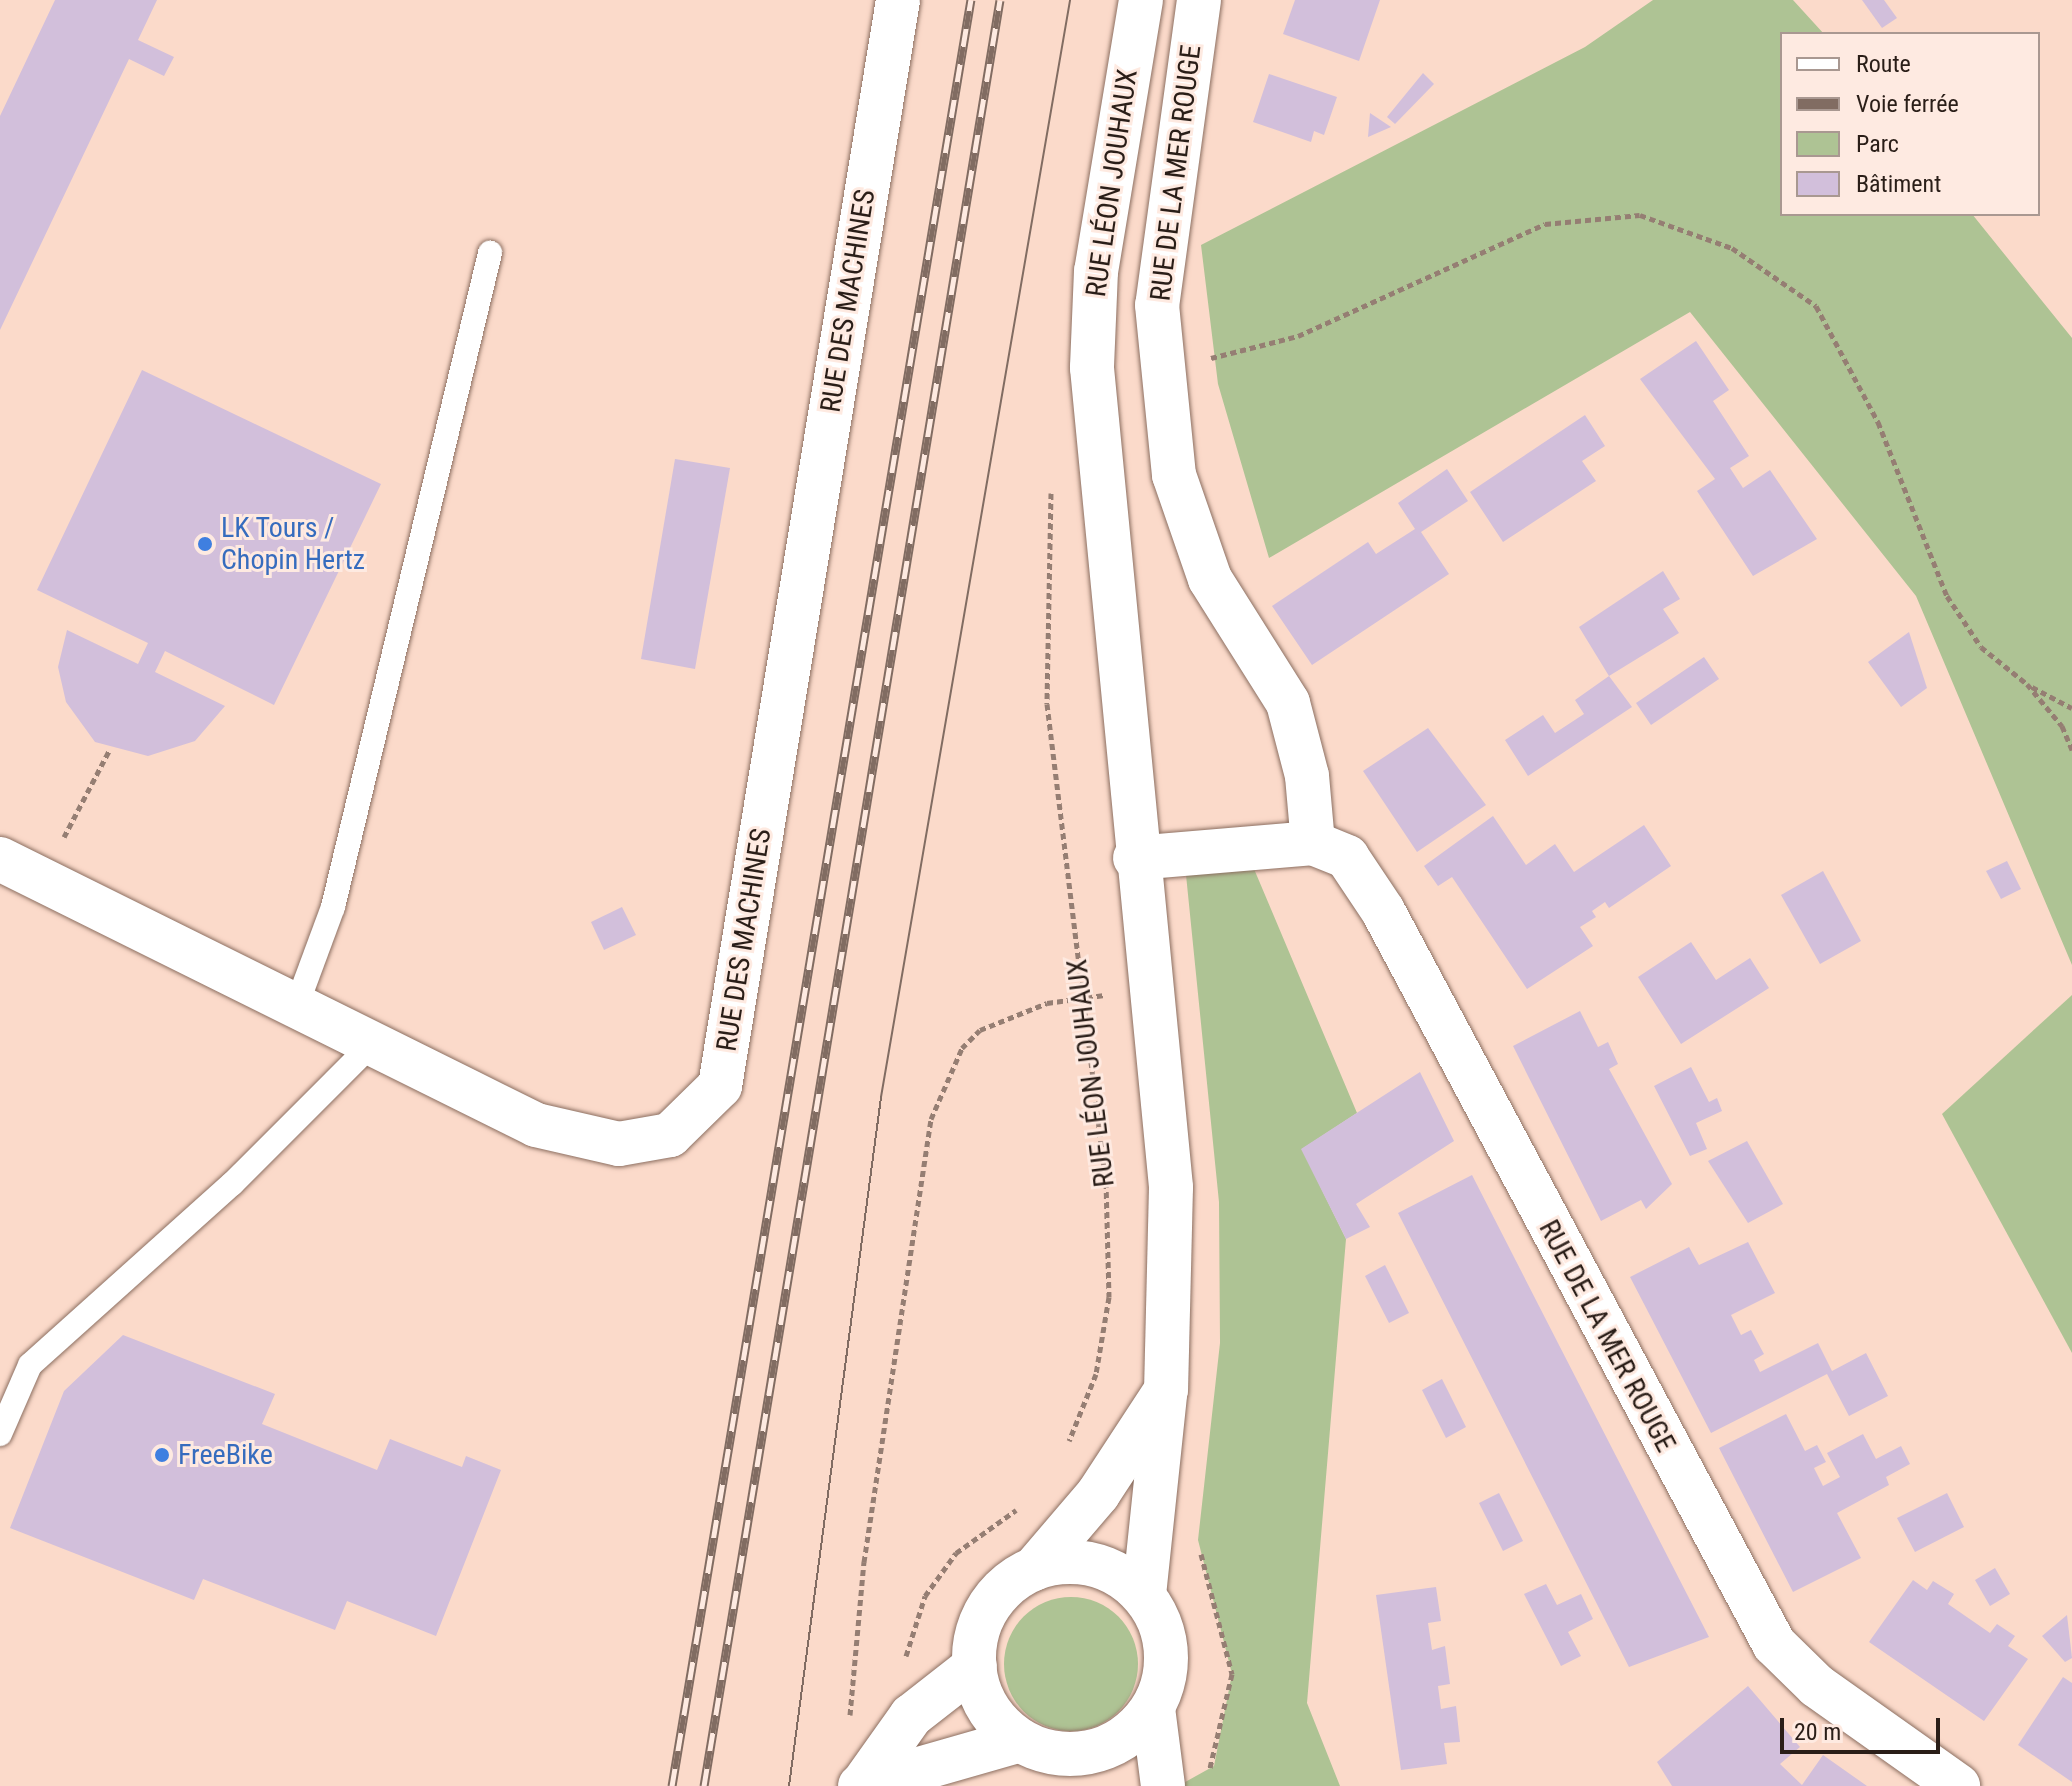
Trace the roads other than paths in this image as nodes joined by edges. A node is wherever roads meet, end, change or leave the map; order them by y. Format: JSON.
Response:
{"nodes":[{"id":1,"x":898,"y":0,"type":"edge"},
{"id":2,"x":1141,"y":0,"type":"edge"},
{"id":3,"x":1199,"y":0,"type":"edge"},
{"id":4,"x":490,"y":253,"type":"dead end"},
{"id":5,"x":1313,"y":843,"type":"junction"},
{"id":6,"x":1135,"y":858,"type":"junction"},
{"id":7,"x":0,"y":859,"type":"edge"},
{"id":8,"x":296,"y":1007,"type":"junction"},
{"id":9,"x":369,"y":1047,"type":"junction"},
{"id":10,"x":1166,"y":1390,"type":"junction"},
{"id":11,"x":0,"y":1434,"type":"edge"},
{"id":12,"x":1034,"y":1569,"type":"junction"},
{"id":13,"x":1144,"y":1595,"type":"junction"},
{"id":14,"x":975,"y":1666,"type":"junction"},
{"id":15,"x":1153,"y":1708,"type":"junction"},
{"id":16,"x":1034,"y":1746,"type":"junction"},
{"id":17,"x":861,"y":1785,"type":"edge"},
{"id":18,"x":1092,"y":1786,"type":"edge"},
{"id":19,"x":1163,"y":1786,"type":"edge"},
{"id":20,"x":1958,"y":1786,"type":"edge"}],
"edges":[{"from":1,"to":9,"type":"street","name":"RUE DES MACHINES"},
{"from":2,"to":6,"type":"street","name":"RUE LÉON JOUHAUX"},
{"from":3,"to":5,"type":"street","name":"RUE DE LA MER ROUGE"},
{"from":4,"to":8,"type":"lane"},
{"from":5,"to":6,"type":"street","name":"RUE DE LA MER ROUGE"},
{"from":5,"to":20,"type":"street","name":"RUE DE LA MER ROUGE"},
{"from":6,"to":10,"type":"street","name":"RUE LÉON JOUHAUX"},
{"from":7,"to":8,"type":"street","name":"RUE DES MACHINES"},
{"from":8,"to":9,"type":"street","name":"RUE DES MACHINES"},
{"from":9,"to":11,"type":"lane"},
{"from":10,"to":12,"type":"street"},
{"from":10,"to":13,"type":"street","name":"RUE LÉON JOUHAUX"},
{"from":12,"to":13,"type":"street"},
{"from":12,"to":14,"type":"street"},
{"from":13,"to":15,"type":"street"},
{"from":14,"to":16,"type":"street"},
{"from":14,"to":17,"type":"street"},
{"from":15,"to":16,"type":"street"},
{"from":15,"to":19,"type":"street"},
{"from":16,"to":17,"type":"street"},
{"from":16,"to":18,"type":"street"}]}
